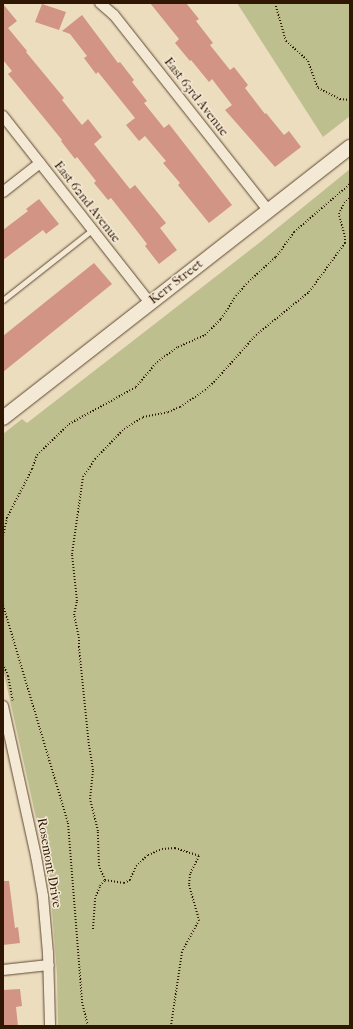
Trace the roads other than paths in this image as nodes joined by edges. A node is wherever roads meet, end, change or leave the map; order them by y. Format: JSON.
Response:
{"nodes":[{"id":1,"x":100,"y":3,"type":"edge"},
{"id":2,"x":3,"y":116,"type":"edge"},
{"id":3,"x":350,"y":147,"type":"edge"},
{"id":4,"x":40,"y":163,"type":"junction"},
{"id":5,"x":3,"y":192,"type":"edge"},
{"id":6,"x":268,"y":210,"type":"junction"},
{"id":7,"x":92,"y":230,"type":"junction"},
{"id":8,"x":3,"y":300,"type":"edge"},
{"id":9,"x":150,"y":303,"type":"junction"},
{"id":10,"x":3,"y":418,"type":"edge"},
{"id":11,"x":3,"y":706,"type":"edge"},
{"id":12,"x":49,"y":965,"type":"junction"},
{"id":13,"x":3,"y":970,"type":"edge"},
{"id":14,"x":50,"y":1026,"type":"edge"}],
"edges":[{"from":1,"to":6,"type":"street","name":"East 63rd Avenue"},
{"from":2,"to":4,"type":"street","name":"East 62nd Avenue"},
{"from":3,"to":6,"type":"street","name":"Kerr Street"},
{"from":4,"to":5,"type":"street"},
{"from":4,"to":7,"type":"street","name":"East 62nd Avenue"},
{"from":6,"to":9,"type":"street","name":"Kerr Street"},
{"from":7,"to":8,"type":"lane"},
{"from":7,"to":9,"type":"street","name":"East 62nd Avenue"},
{"from":9,"to":10,"type":"street","name":"Kerr Street"},
{"from":11,"to":12,"type":"street","name":"Rosemont Drive"},
{"from":12,"to":13,"type":"street"},
{"from":12,"to":14,"type":"street","name":"Rosemont Drive"}]}
